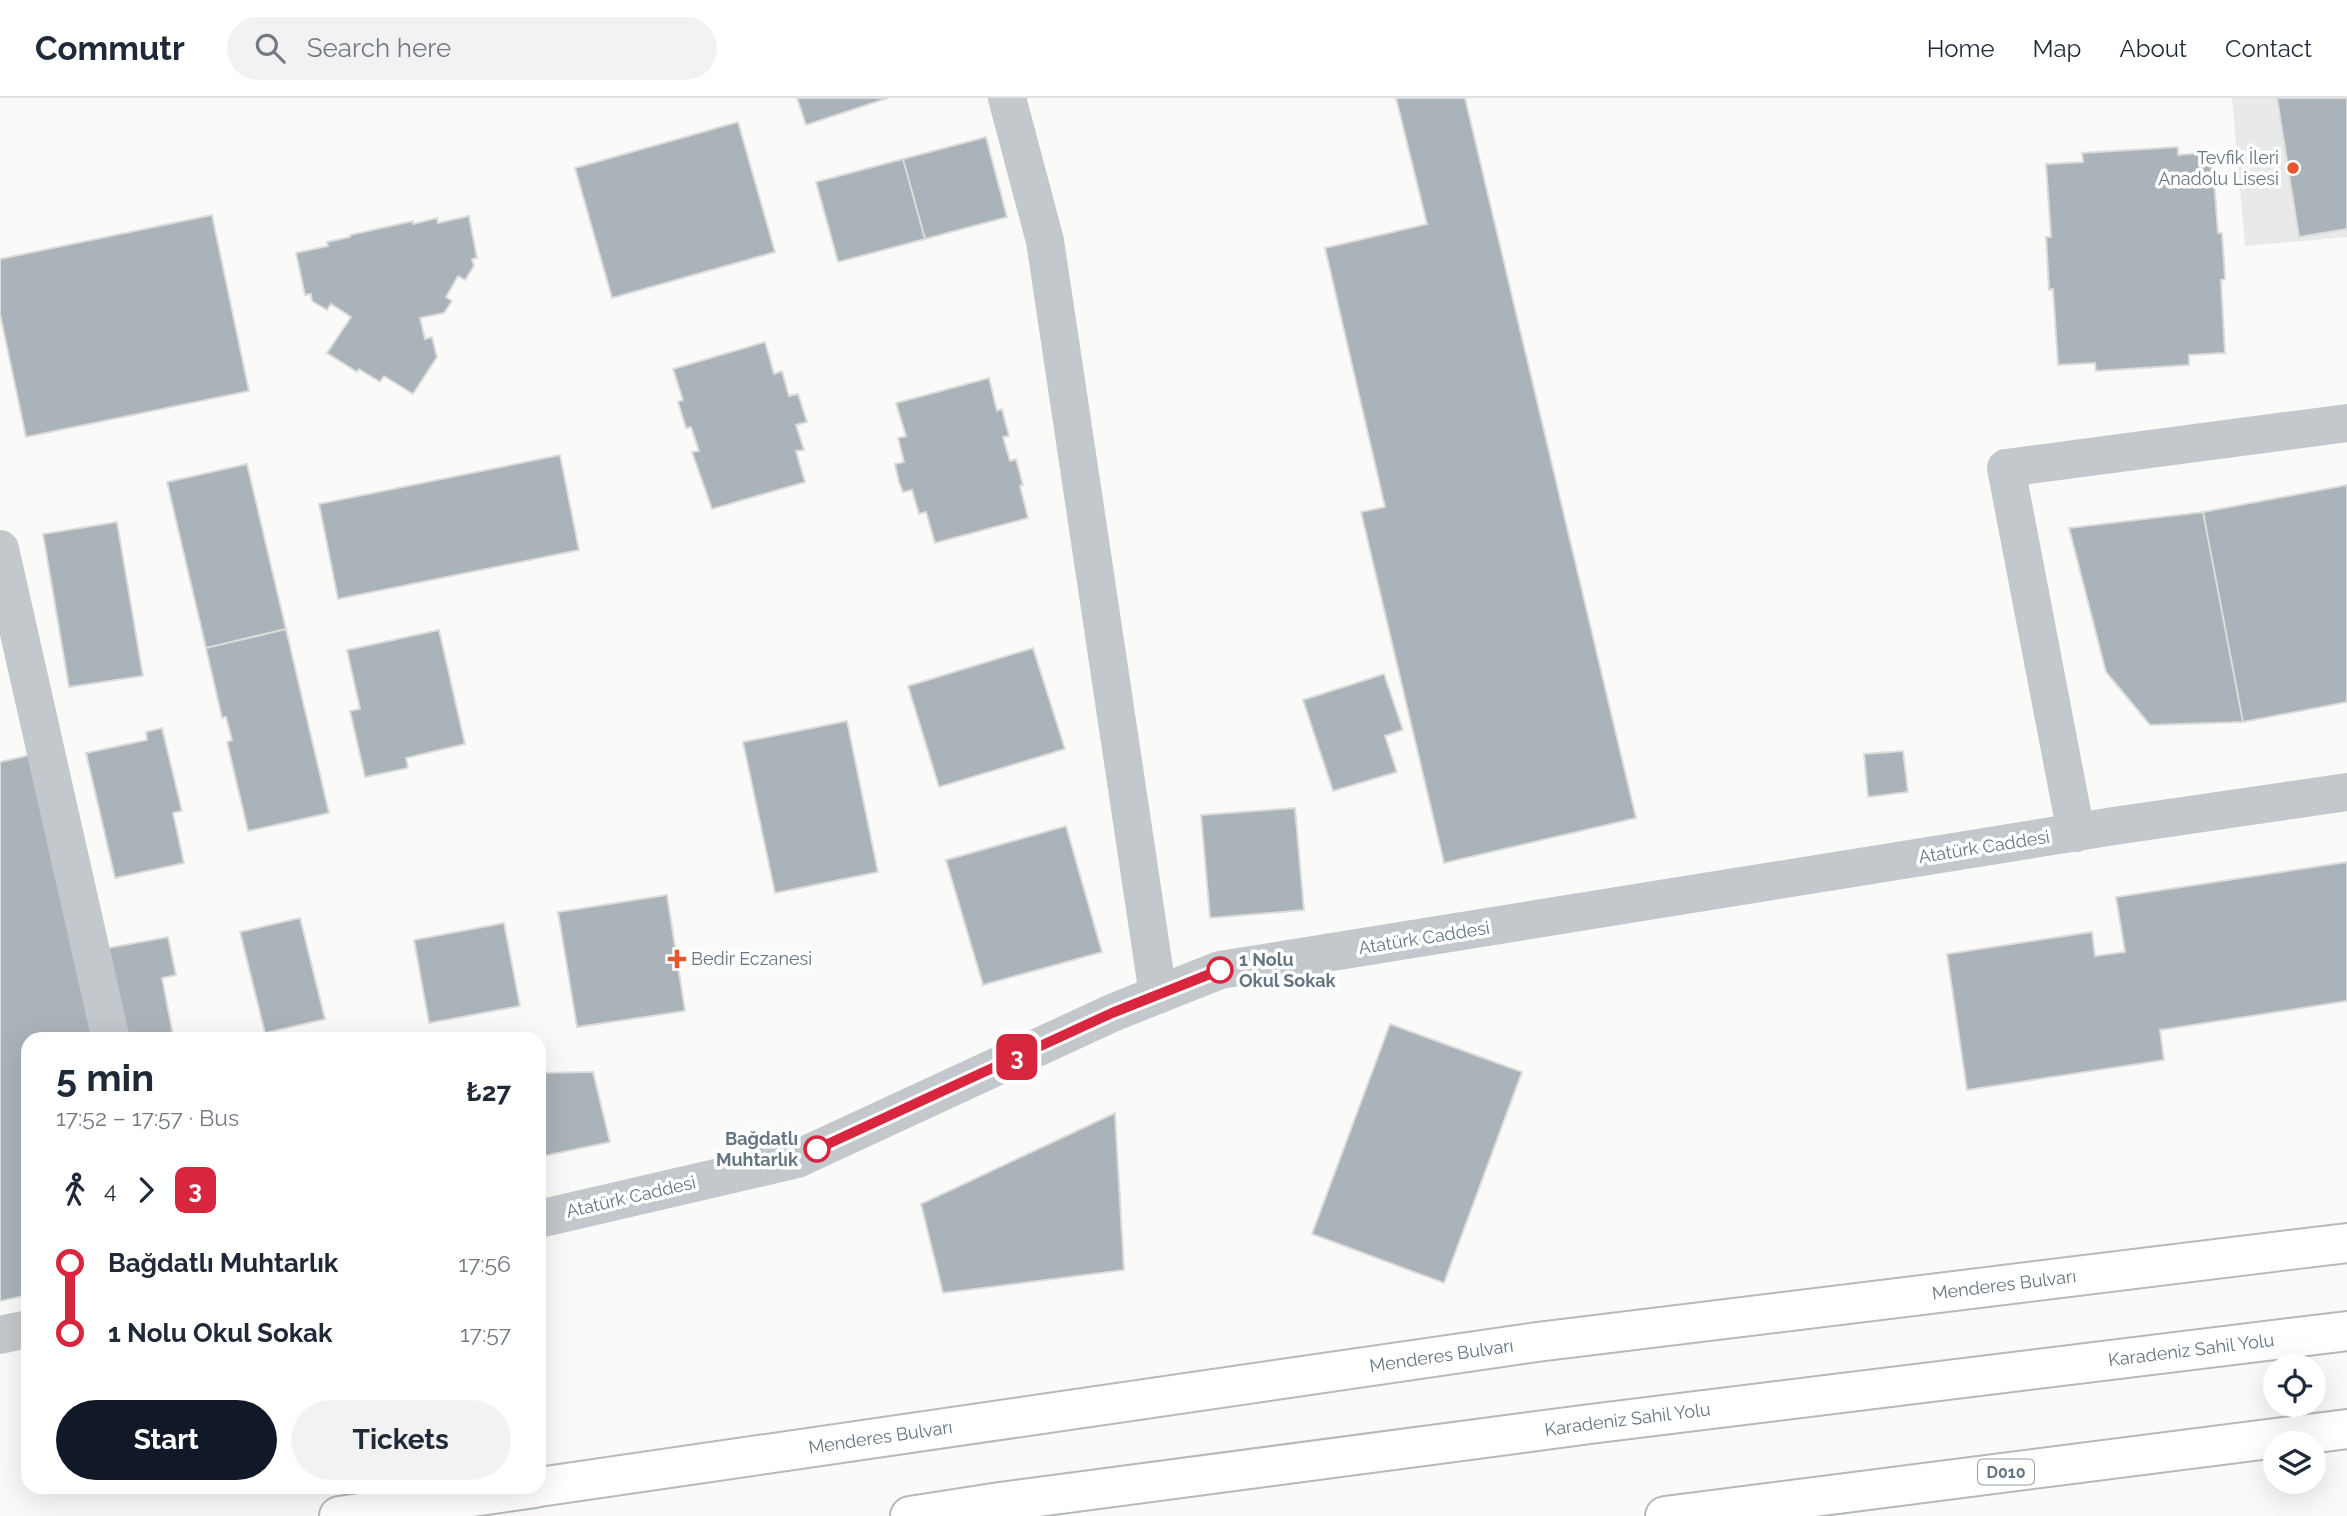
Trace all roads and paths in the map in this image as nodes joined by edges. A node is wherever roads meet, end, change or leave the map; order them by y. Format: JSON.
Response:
{"nodes":[{"id":1,"x":1007,"y":98,"type":"edge"},
{"id":2,"x":2347,"y":423,"type":"edge"},
{"id":3,"x":0,"y":549,"type":"edge"},
{"id":4,"x":2347,"y":792,"type":"edge"},
{"id":5,"x":2076,"y":832,"type":"junction"},
{"id":6,"x":1158,"y":995,"type":"junction"},
{"id":7,"x":109,"y":1032,"type":"edge"},
{"id":8,"x":546,"y":1217,"type":"edge"},
{"id":9,"x":2347,"y":1243,"type":"edge"},
{"id":10,"x":21,"y":1330,"type":"edge"},
{"id":11,"x":2347,"y":1331,"type":"edge"},
{"id":12,"x":0,"y":1335,"type":"edge"},
{"id":13,"x":2347,"y":1429,"type":"edge"},
{"id":14,"x":546,"y":1486,"type":"edge"},
{"id":15,"x":489,"y":1494,"type":"edge"},
{"id":16,"x":339,"y":1516,"type":"edge"},
{"id":17,"x":910,"y":1516,"type":"edge"},
{"id":18,"x":1665,"y":1516,"type":"edge"}],
"edges":[{"from":1,"to":6,"type":"street"},
{"from":2,"to":5,"type":"street"},
{"from":3,"to":7,"type":"street"},
{"from":4,"to":5,"type":"street","name":"Atatürk Caddesi"},
{"from":5,"to":6,"type":"street","name":"Atatürk Caddesi"},
{"from":6,"to":8,"type":"street","name":"Atatürk Caddesi"},
{"from":9,"to":14,"type":"main road","name":"Menderes Bulvarı"},
{"from":10,"to":12,"type":"street"},
{"from":11,"to":17,"type":"main road","name":"Karadeniz Sahil Yolu"},
{"from":13,"to":18,"type":"main road","number":"D010"},
{"from":15,"to":16,"type":"main road","name":"Menderes Bulvarı"}]}
